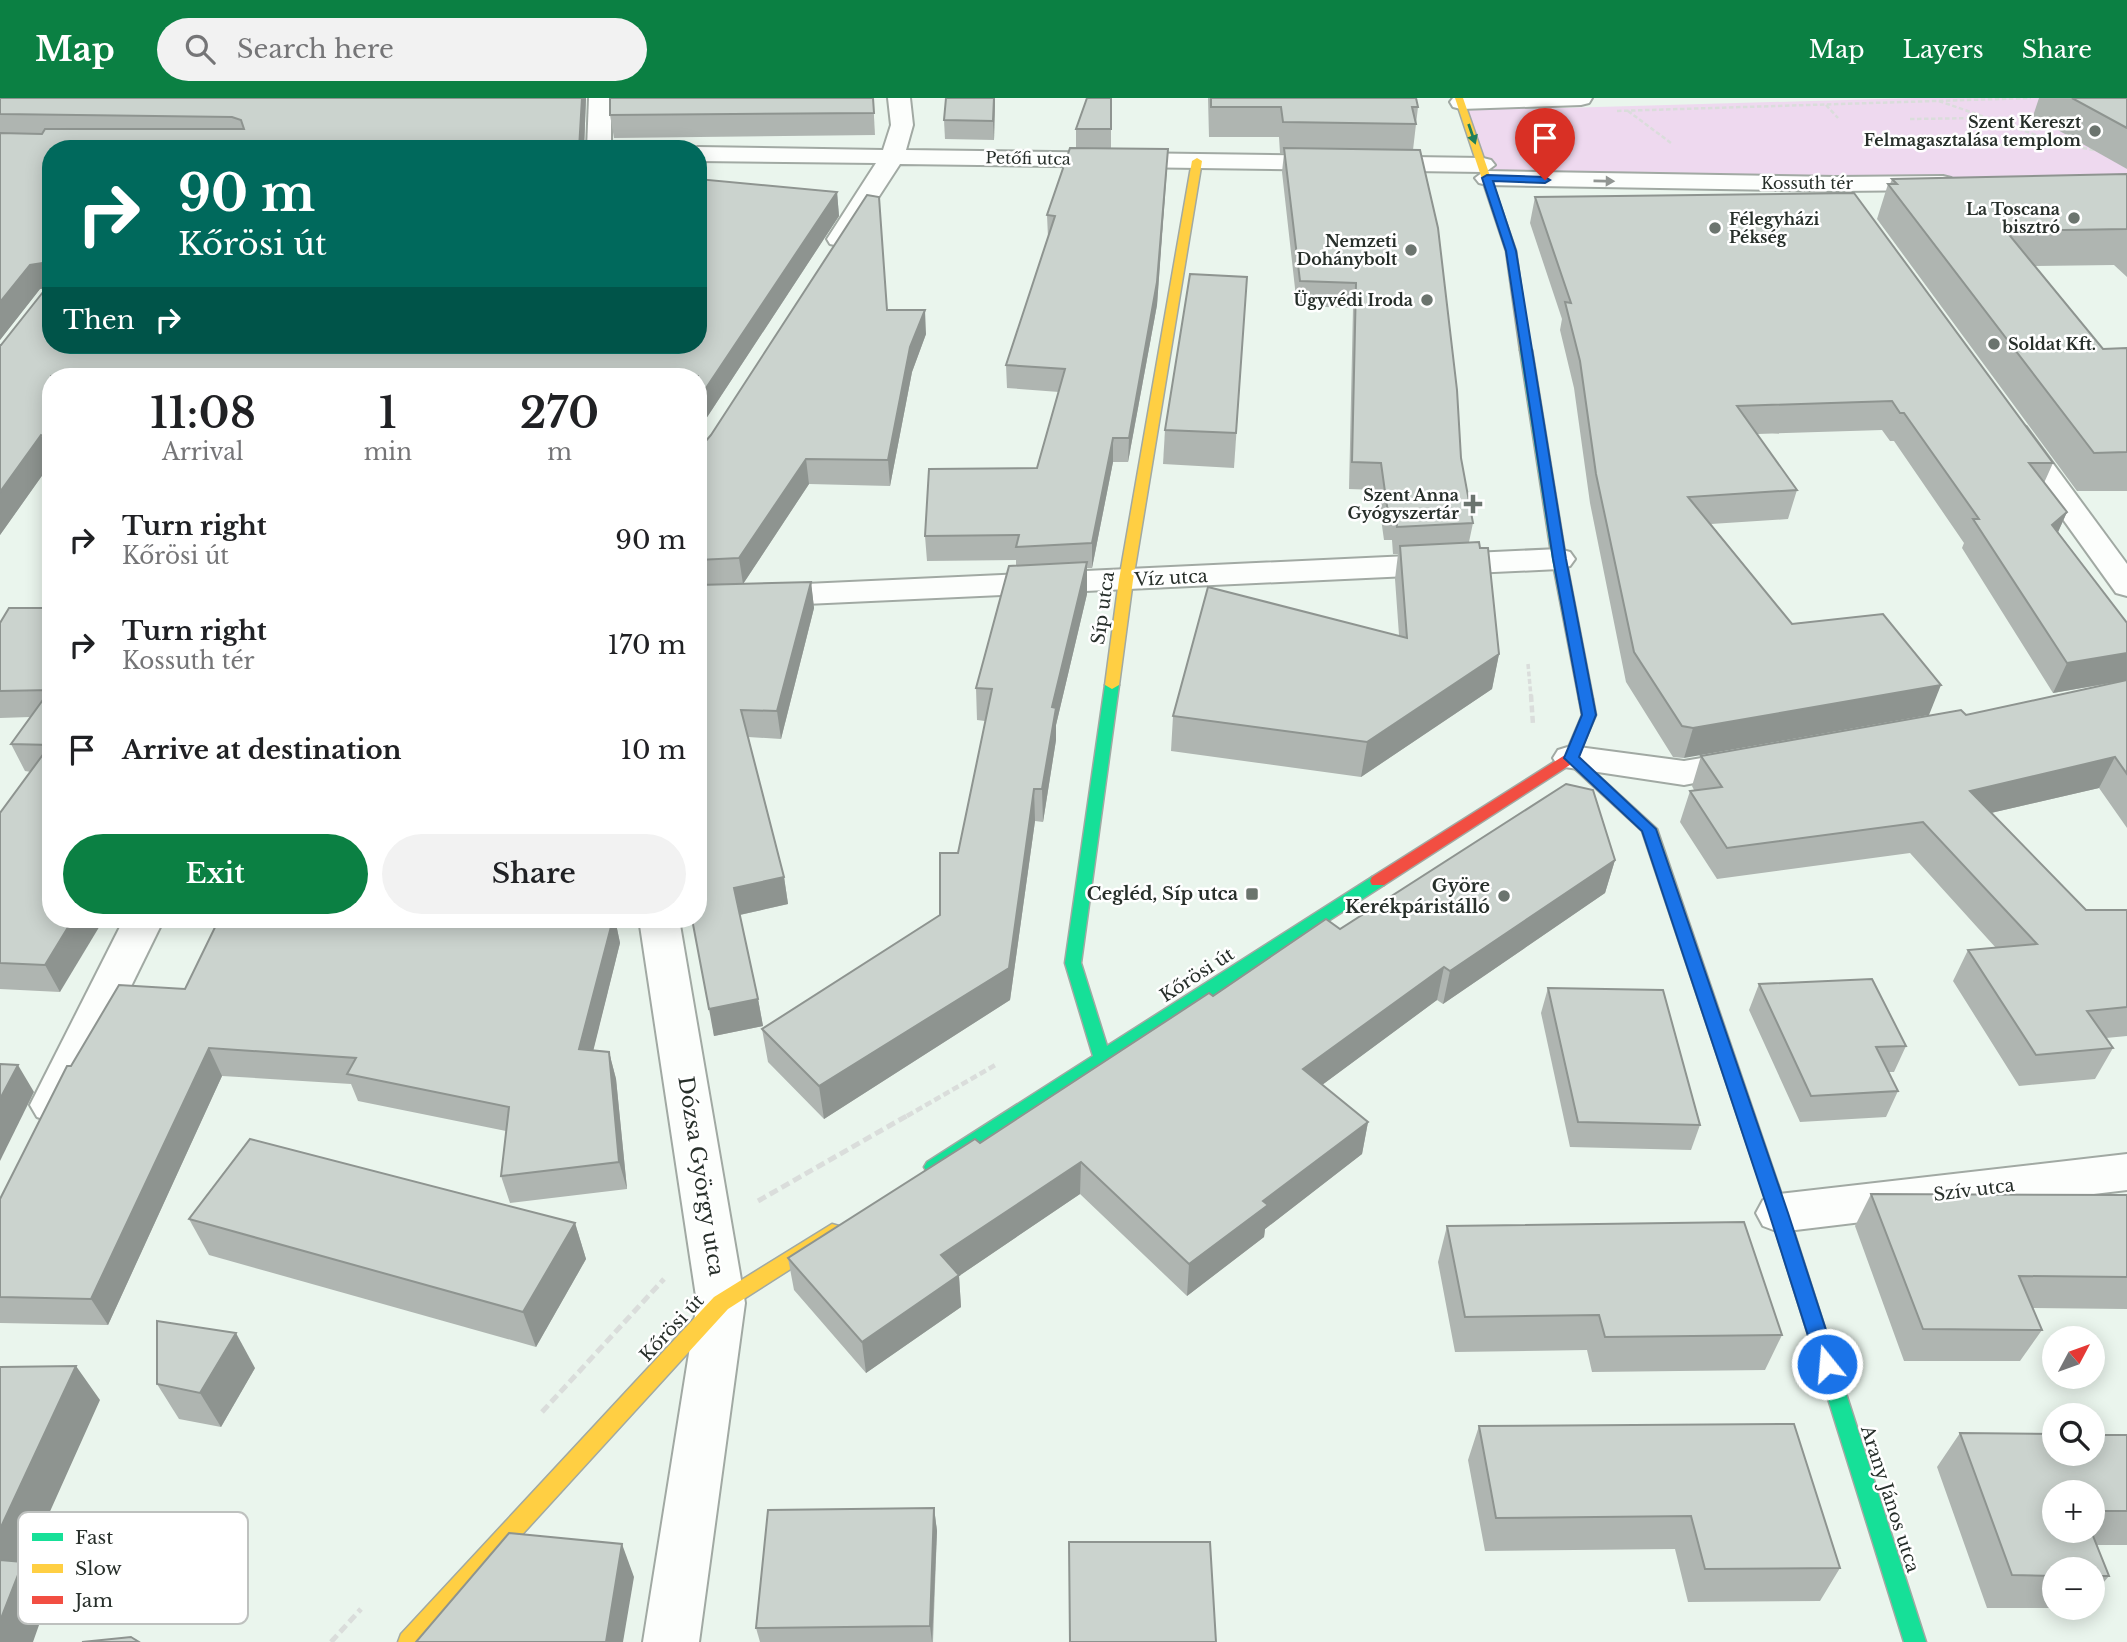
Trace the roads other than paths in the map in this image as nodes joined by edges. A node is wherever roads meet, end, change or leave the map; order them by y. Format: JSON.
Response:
{"nodes":[{"id":1,"x":600,"y":98,"type":"edge"},
{"id":2,"x":899,"y":98,"type":"edge"},
{"id":3,"x":1580,"y":98,"type":"edge"},
{"id":4,"x":1460,"y":100,"type":"edge"},
{"id":5,"x":599,"y":140,"type":"edge"},
{"id":6,"x":707,"y":154,"type":"edge"},
{"id":7,"x":892,"y":156,"type":"junction"},
{"id":8,"x":1197,"y":161,"type":"junction"},
{"id":9,"x":1485,"y":172,"type":"junction"},
{"id":10,"x":1961,"y":182,"type":"edge"},
{"id":11,"x":825,"y":261,"type":"edge"},
{"id":12,"x":1997,"y":407,"type":"edge"},
{"id":13,"x":1559,"y":559,"type":"junction"},
{"id":14,"x":1126,"y":580,"type":"junction"},
{"id":15,"x":2127,"y":586,"type":"edge"},
{"id":16,"x":707,"y":599,"type":"edge"},
{"id":17,"x":1778,"y":757,"type":"edge"},
{"id":18,"x":1572,"y":758,"type":"junction"},
{"id":19,"x":140,"y":928,"type":"edge"},
{"id":20,"x":660,"y":928,"type":"edge"},
{"id":21,"x":1102,"y":1058,"type":"junction"},
{"id":22,"x":36,"y":1139,"type":"edge"},
{"id":23,"x":2127,"y":1172,"type":"edge"},
{"id":24,"x":918,"y":1177,"type":"edge"},
{"id":25,"x":1779,"y":1213,"type":"junction"},
{"id":26,"x":848,"y":1222,"type":"edge"},
{"id":27,"x":721,"y":1303,"type":"junction"},
{"id":28,"x":409,"y":1642,"type":"edge"},
{"id":29,"x":671,"y":1642,"type":"edge"},
{"id":30,"x":1915,"y":1642,"type":"edge"}],
"edges":[{"from":1,"to":5,"type":"street"},
{"from":2,"to":7,"type":"street"},
{"from":3,"to":4,"type":"street"},
{"from":4,"to":9,"type":"street","one_way":true},
{"from":6,"to":7,"type":"street","name":"Petőfi utca"},
{"from":7,"to":8,"type":"street","name":"Petőfi utca"},
{"from":7,"to":11,"type":"street"},
{"from":8,"to":9,"type":"street","name":"Petőfi utca"},
{"from":8,"to":14,"type":"street","name":"Síp utca"},
{"from":9,"to":10,"type":"street","name":"Kossuth tér","one_way":true},
{"from":9,"to":13,"type":"street"},
{"from":12,"to":15,"type":"street"},
{"from":13,"to":14,"type":"street","name":"Víz utca"},
{"from":13,"to":18,"type":"street"},
{"from":14,"to":16,"type":"street","name":"Víz utca"},
{"from":14,"to":21,"type":"street","name":"Síp utca"},
{"from":17,"to":18,"type":"street"},
{"from":18,"to":21,"type":"street","name":"Kőrösi út"},
{"from":18,"to":25,"type":"street","name":"Arany János utca"},
{"from":19,"to":22,"type":"street"},
{"from":20,"to":27,"type":"street","name":"Dózsa György utca"},
{"from":21,"to":24,"type":"street","name":"Kőrösi út"},
{"from":23,"to":25,"type":"street","name":"Szív utca"},
{"from":25,"to":30,"type":"street","name":"Arany János utca"},
{"from":26,"to":27,"type":"street","name":"Kőrösi út"},
{"from":27,"to":28,"type":"street","name":"Kőrösi út"},
{"from":27,"to":29,"type":"street","name":"Dózsa György utca"}]}
